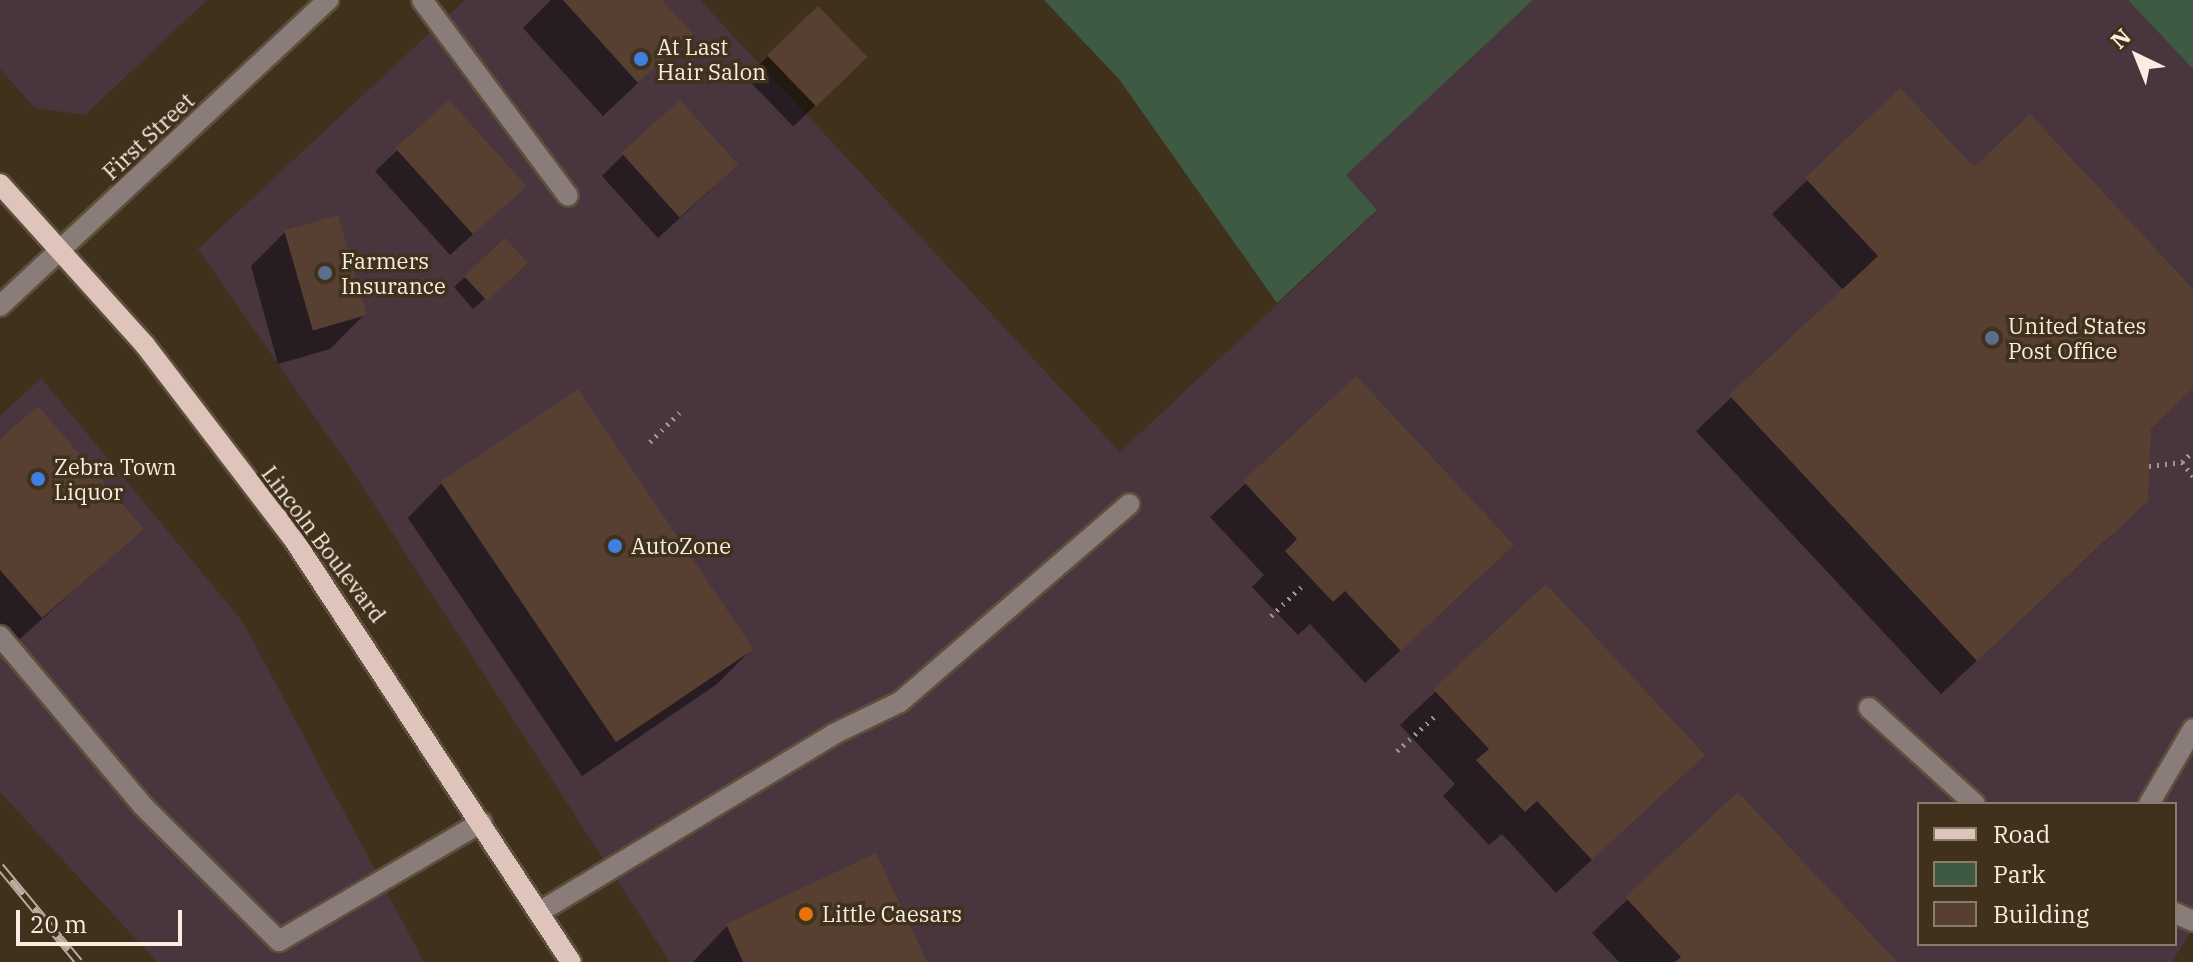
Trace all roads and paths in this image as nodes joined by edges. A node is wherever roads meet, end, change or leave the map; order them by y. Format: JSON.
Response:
{"nodes":[{"id":1,"x":328,"y":0,"type":"edge"},
{"id":2,"x":422,"y":0,"type":"edge"},
{"id":3,"x":0,"y":184,"type":"edge"},
{"id":4,"x":568,"y":196,"type":"dead end"},
{"id":5,"x":60,"y":251,"type":"junction"},
{"id":6,"x":0,"y":306,"type":"edge"},
{"id":7,"x":681,"y":411,"type":"dead end"},
{"id":8,"x":650,"y":442,"type":"dead end"},
{"id":9,"x":2193,"y":451,"type":"edge"},
{"id":10,"x":2182,"y":462,"type":"junction"},
{"id":11,"x":2149,"y":466,"type":"dead end"},
{"id":12,"x":2193,"y":476,"type":"edge"},
{"id":13,"x":1129,"y":504,"type":"dead end"},
{"id":14,"x":1301,"y":587,"type":"dead end"},
{"id":15,"x":1271,"y":616,"type":"dead end"},
{"id":16,"x":0,"y":636,"type":"edge"},
{"id":17,"x":1869,"y":708,"type":"dead end"},
{"id":18,"x":1434,"y":717,"type":"dead end"},
{"id":19,"x":2193,"y":729,"type":"edge"},
{"id":20,"x":1397,"y":751,"type":"dead end"},
{"id":21,"x":1973,"y":802,"type":"edge"},
{"id":22,"x":2150,"y":802,"type":"edge"},
{"id":23,"x":482,"y":822,"type":"junction"},
{"id":24,"x":541,"y":911,"type":"junction"},
{"id":25,"x":571,"y":962,"type":"edge"}],
"edges":[{"from":1,"to":5,"type":"street","name":"First Street"},
{"from":2,"to":4,"type":"street"},
{"from":3,"to":5,"type":"main road","name":"Lincoln Boulevard"},
{"from":5,"to":6,"type":"street","name":"First Street"},
{"from":5,"to":23,"type":"main road","name":"Lincoln Boulevard"},
{"from":7,"to":8,"type":"path"},
{"from":9,"to":10,"type":"path"},
{"from":10,"to":11,"type":"path"},
{"from":10,"to":12,"type":"path"},
{"from":13,"to":24,"type":"street"},
{"from":14,"to":15,"type":"path"},
{"from":16,"to":23,"type":"street"},
{"from":17,"to":21,"type":"street"},
{"from":18,"to":20,"type":"path"},
{"from":19,"to":22,"type":"street"},
{"from":23,"to":24,"type":"main road","name":"Lincoln Boulevard"},
{"from":24,"to":25,"type":"main road","name":"Lincoln Boulevard"}]}
